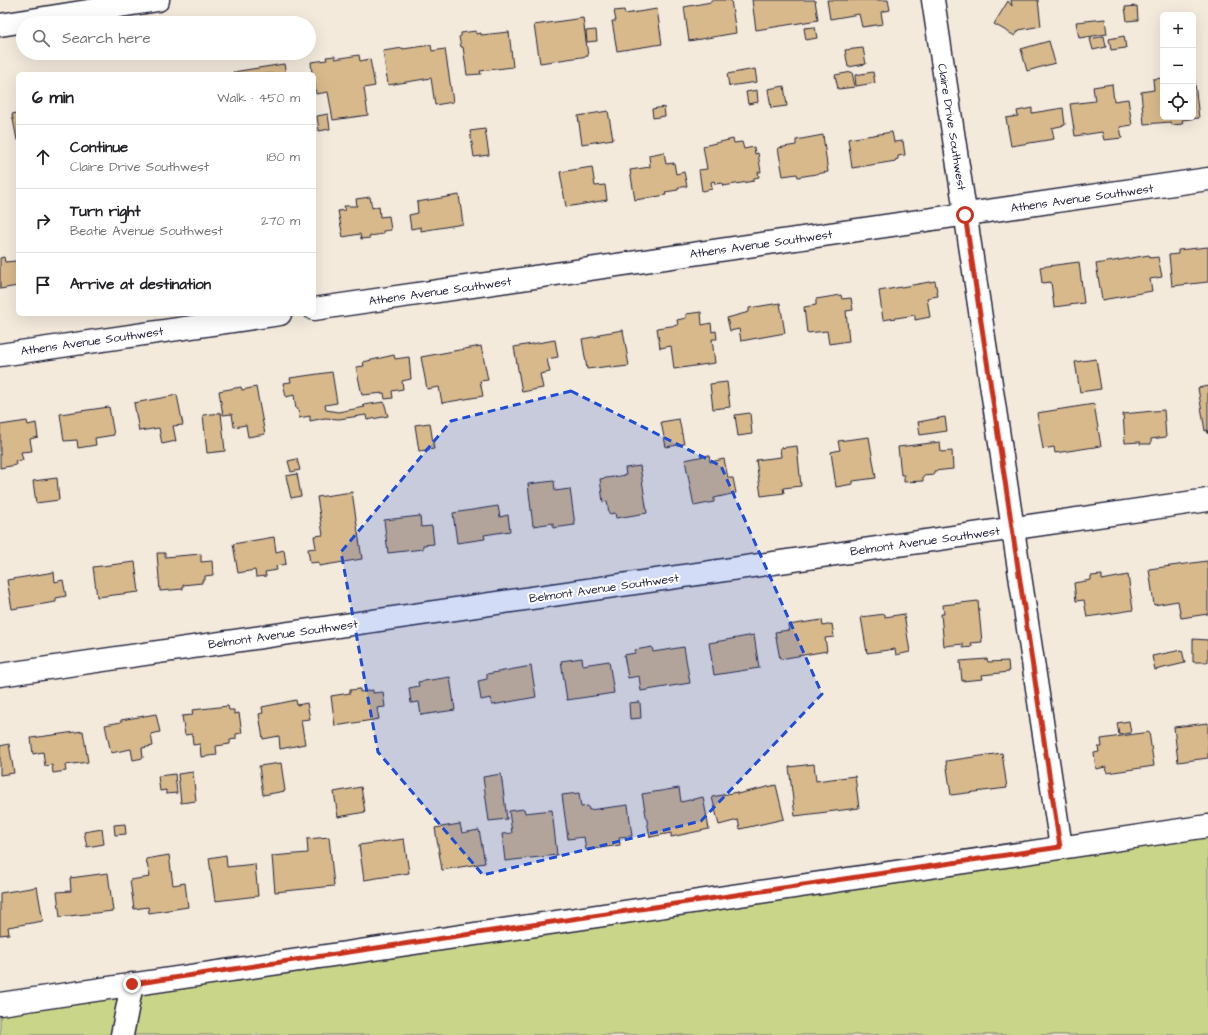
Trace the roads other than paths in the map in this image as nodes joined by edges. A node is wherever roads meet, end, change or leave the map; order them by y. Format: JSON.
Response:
{"nodes":[{"id":1,"x":158,"y":0,"type":"edge"},
{"id":2,"x":933,"y":0,"type":"edge"},
{"id":3,"x":57,"y":16,"type":"edge"},
{"id":4,"x":16,"y":22,"type":"edge"},
{"id":5,"x":0,"y":25,"type":"edge"},
{"id":6,"x":1208,"y":179,"type":"edge"},
{"id":7,"x":965,"y":215,"type":"junction"},
{"id":8,"x":316,"y":309,"type":"edge"},
{"id":9,"x":266,"y":316,"type":"edge"},
{"id":10,"x":0,"y":354,"type":"edge"},
{"id":11,"x":1208,"y":500,"type":"edge"},
{"id":12,"x":1012,"y":528,"type":"junction"},
{"id":13,"x":0,"y":675,"type":"edge"},
{"id":14,"x":1208,"y":826,"type":"edge"},
{"id":15,"x":1060,"y":847,"type":"junction"},
{"id":16,"x":132,"y":984,"type":"junction"},
{"id":17,"x":0,"y":1004,"type":"edge"},
{"id":18,"x":122,"y":1035,"type":"edge"}],
"edges":[{"from":1,"to":3,"type":"street"},
{"from":2,"to":7,"type":"street","name":"Claire Drive Southwest"},
{"from":4,"to":5,"type":"street"},
{"from":6,"to":7,"type":"street","name":"Athens Avenue Southwest"},
{"from":7,"to":8,"type":"street","name":"Athens Avenue Southwest"},
{"from":7,"to":12,"type":"street","name":"Claire Drive Southwest"},
{"from":9,"to":10,"type":"street","name":"Athens Avenue Southwest"},
{"from":11,"to":12,"type":"street","name":"Belmont Avenue Southwest"},
{"from":12,"to":13,"type":"street","name":"Belmont Avenue Southwest"},
{"from":12,"to":15,"type":"street","name":"Claire Drive Southwest"},
{"from":14,"to":15,"type":"street"},
{"from":15,"to":16,"type":"street"},
{"from":16,"to":17,"type":"street"},
{"from":16,"to":18,"type":"street"}]}
